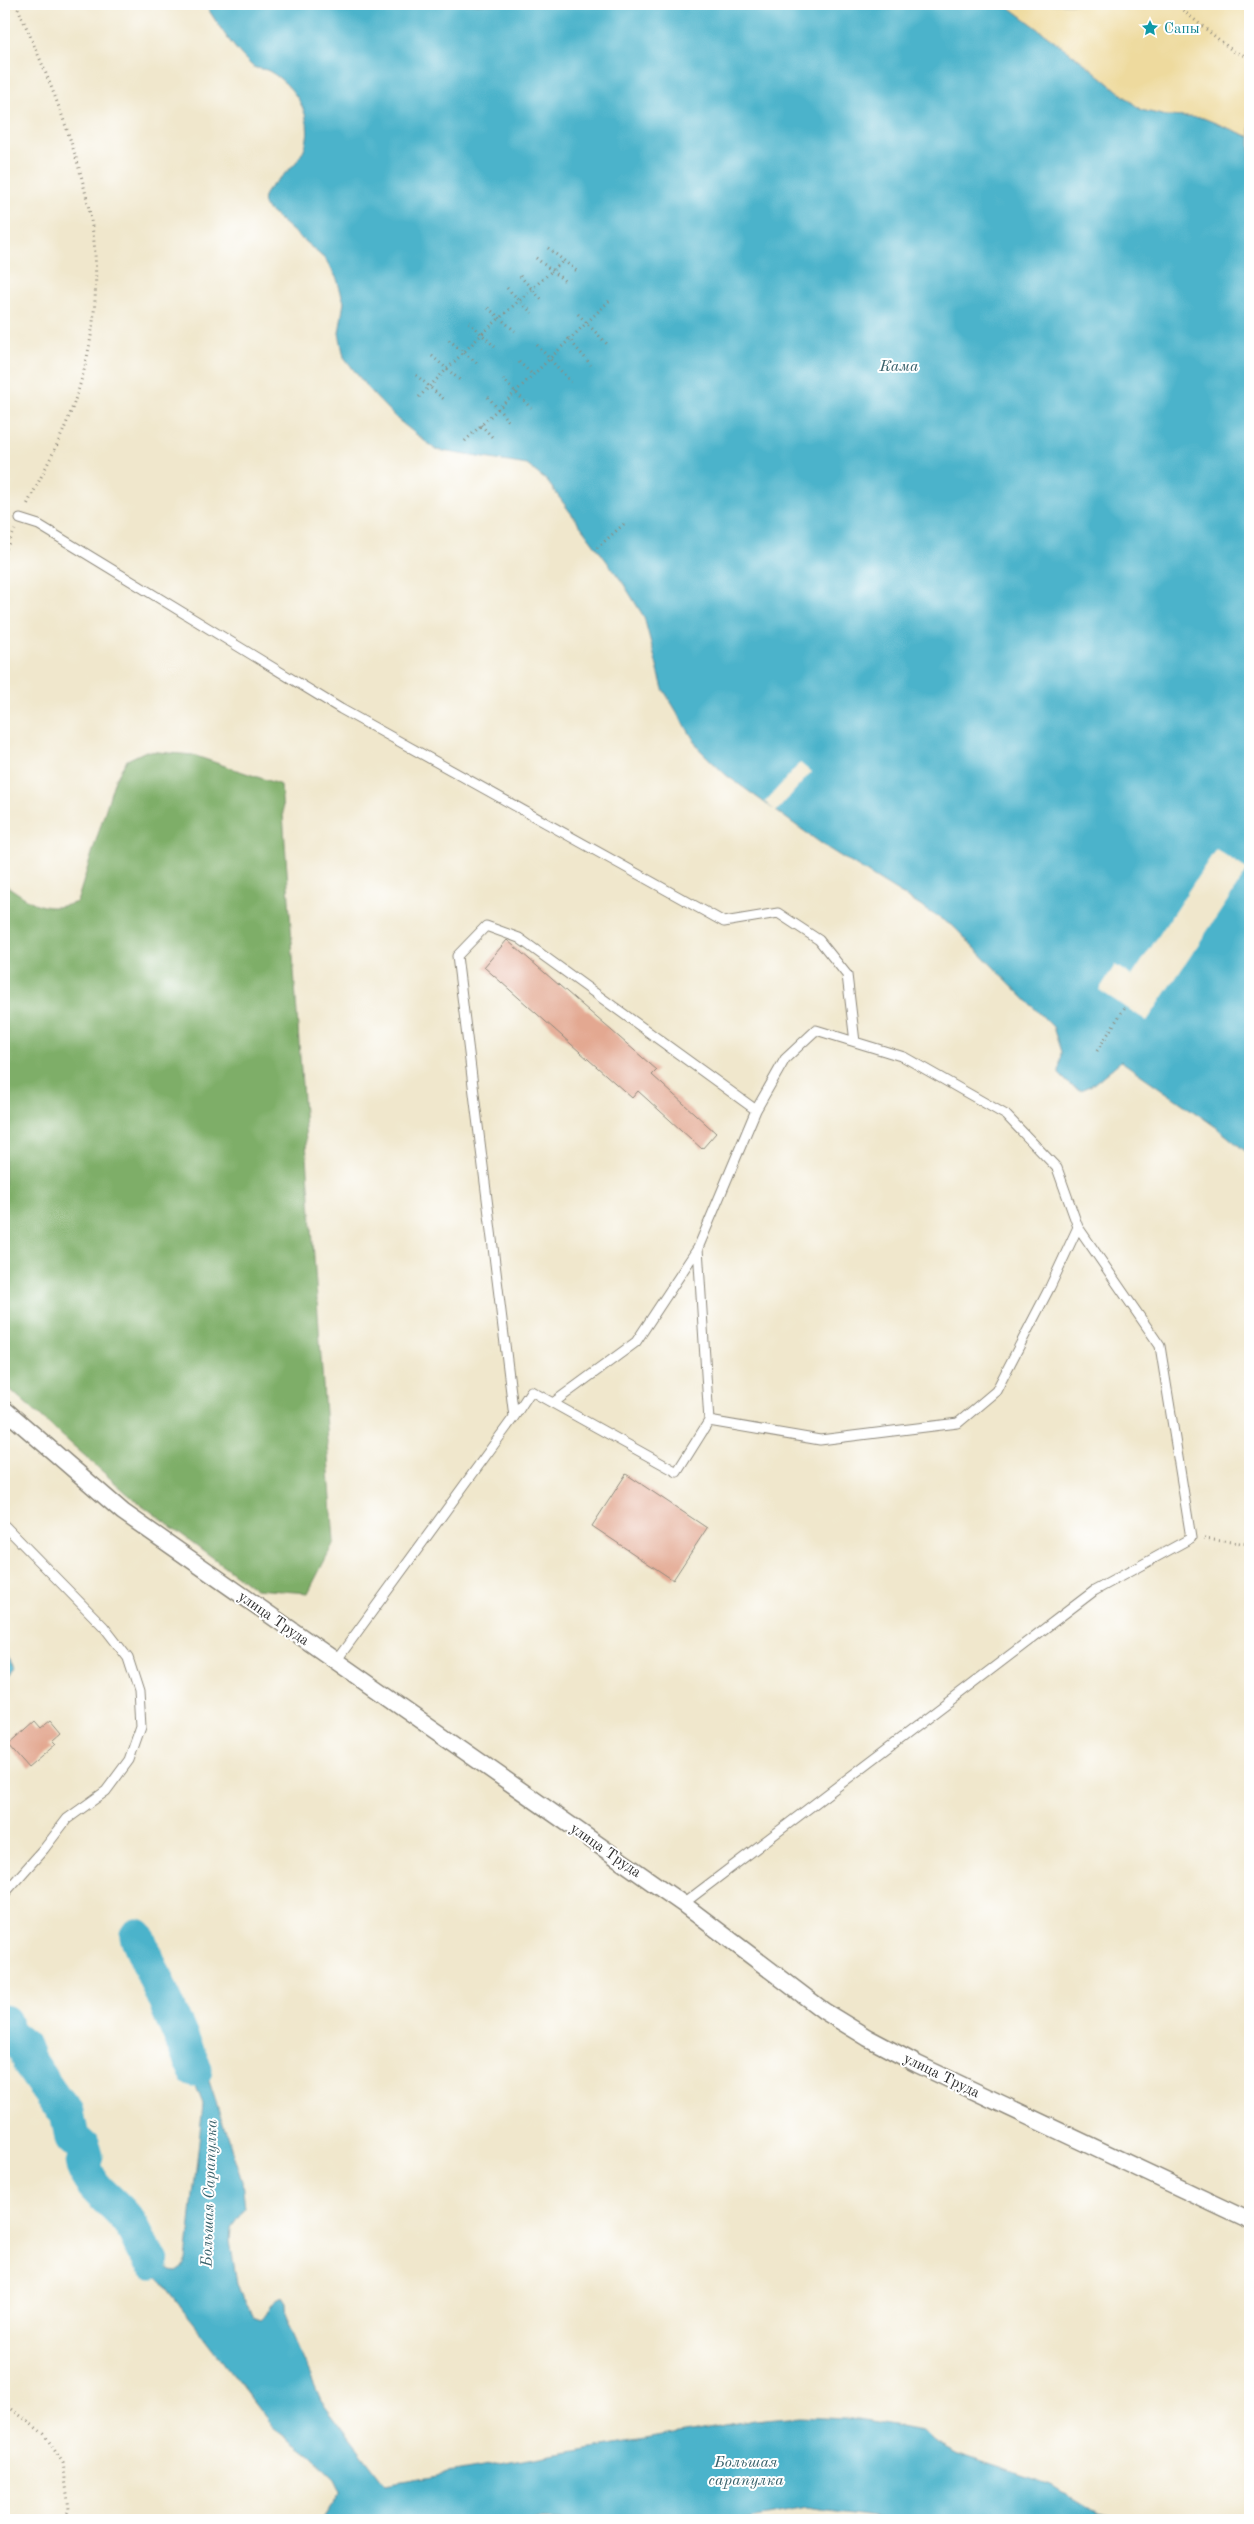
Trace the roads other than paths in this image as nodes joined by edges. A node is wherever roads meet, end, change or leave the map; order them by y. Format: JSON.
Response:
{"nodes":[{"id":1,"x":20,"y":519,"type":"road end"},
{"id":2,"x":855,"y":1042,"type":"junction"},
{"id":3,"x":756,"y":1110,"type":"junction"},
{"id":4,"x":1078,"y":1227,"type":"junction"},
{"id":5,"x":698,"y":1248,"type":"junction"},
{"id":6,"x":553,"y":1403,"type":"junction"},
{"id":7,"x":4,"y":1409,"type":"edge"},
{"id":8,"x":514,"y":1417,"type":"junction"},
{"id":9,"x":709,"y":1421,"type":"junction"},
{"id":10,"x":4,"y":1525,"type":"edge"},
{"id":11,"x":336,"y":1661,"type":"junction"},
{"id":12,"x":4,"y":1894,"type":"edge"},
{"id":13,"x":683,"y":1904,"type":"junction"},
{"id":14,"x":1250,"y":2221,"type":"edge"}],
"edges":[{"from":1,"to":2,"type":"lane"},
{"from":2,"to":3,"type":"lane"},
{"from":2,"to":4,"type":"lane"},
{"from":3,"to":5,"type":"lane"},
{"from":3,"to":8,"type":"lane"},
{"from":4,"to":9,"type":"lane"},
{"from":4,"to":13,"type":"lane"},
{"from":5,"to":6,"type":"lane"},
{"from":5,"to":9,"type":"lane"},
{"from":6,"to":8,"type":"lane"},
{"from":6,"to":9,"type":"lane"},
{"from":7,"to":11,"type":"street","name":"улица Труда"},
{"from":8,"to":11,"type":"lane"},
{"from":10,"to":12,"type":"lane"},
{"from":11,"to":13,"type":"street","name":"улица Труда"},
{"from":13,"to":14,"type":"street","name":"улица Труда"}]}
